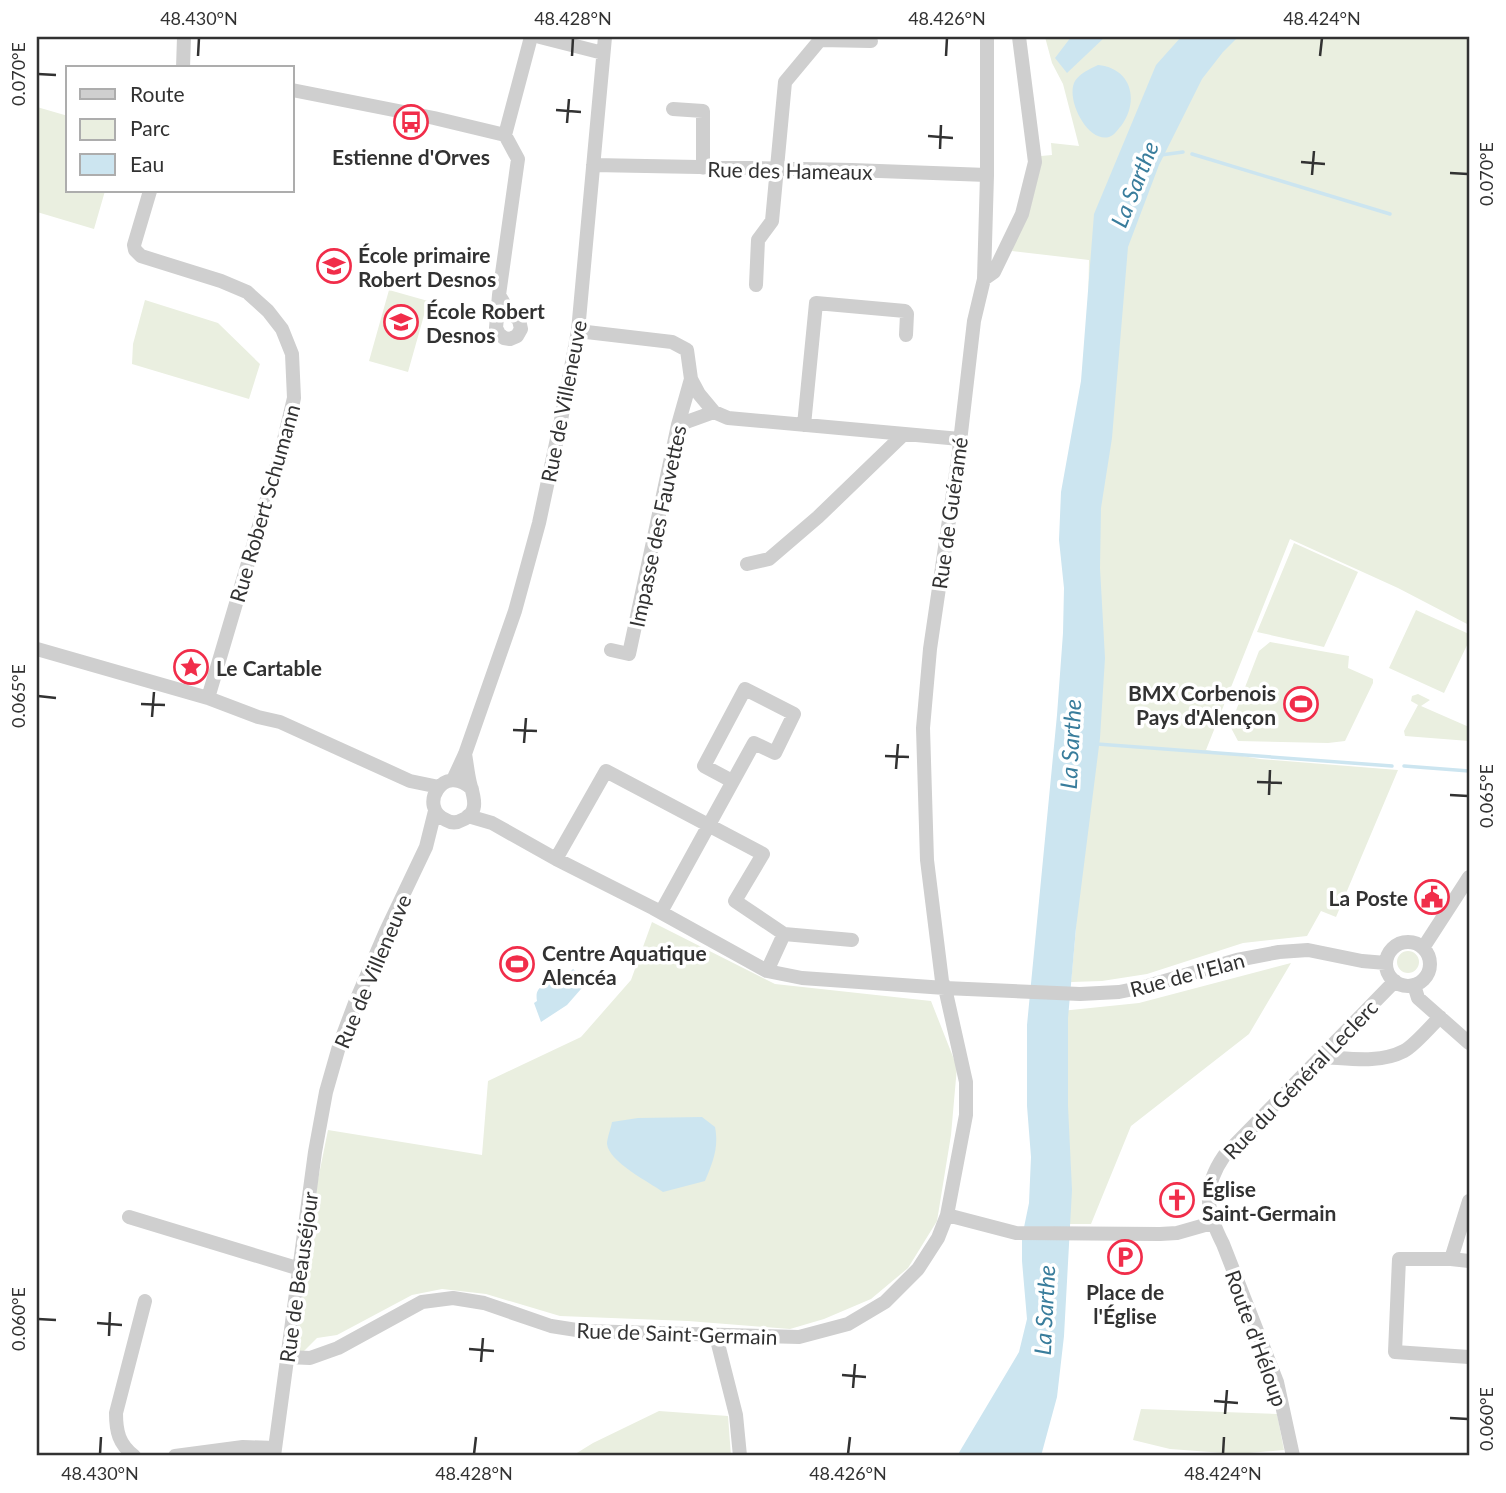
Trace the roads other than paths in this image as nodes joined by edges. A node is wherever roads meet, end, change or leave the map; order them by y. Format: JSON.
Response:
{"nodes":[{"id":1,"x":184,"y":37,"type":"edge"},
{"id":2,"x":531,"y":37,"type":"edge"},
{"id":3,"x":540,"y":37,"type":"edge"},
{"id":4,"x":605,"y":37,"type":"edge"},
{"id":5,"x":986,"y":37,"type":"edge"},
{"id":6,"x":1019,"y":37,"type":"edge"},
{"id":7,"x":871,"y":41,"type":"dead end"},
{"id":8,"x":603,"y":53,"type":"junction"},
{"id":9,"x":183,"y":66,"type":"edge"},
{"id":10,"x":294,"y":90,"type":"edge"},
{"id":11,"x":673,"y":109,"type":"dead end"},
{"id":12,"x":505,"y":135,"type":"junction"},
{"id":13,"x":593,"y":165,"type":"junction"},
{"id":14,"x":702,"y":168,"type":"junction"},
{"id":15,"x":778,"y":169,"type":"junction"},
{"id":16,"x":987,"y":175,"type":"junction"},
{"id":17,"x":150,"y":192,"type":"edge"},
{"id":18,"x":984,"y":279,"type":"junction"},
{"id":19,"x":757,"y":285,"type":"dead end"},
{"id":20,"x":499,"y":295,"type":"dead end"},
{"id":21,"x":578,"y":331,"type":"junction"},
{"id":22,"x":906,"y":335,"type":"dead end"},
{"id":23,"x":691,"y":379,"type":"junction"},
{"id":24,"x":714,"y":412,"type":"junction"},
{"id":25,"x":678,"y":425,"type":"junction"},
{"id":26,"x":804,"y":425,"type":"junction"},
{"id":27,"x":904,"y":435,"type":"junction"},
{"id":28,"x":960,"y":439,"type":"junction"},
{"id":29,"x":747,"y":564,"type":"dead end"},
{"id":30,"x":37,"y":649,"type":"edge"},
{"id":31,"x":611,"y":650,"type":"dead end"},
{"id":32,"x":209,"y":693,"type":"junction"},
{"id":33,"x":465,"y":754,"type":"junction"},
{"id":34,"x":453,"y":780,"type":"junction"},
{"id":35,"x":732,"y":781,"type":"junction"},
{"id":36,"x":471,"y":789,"type":"junction"},
{"id":37,"x":436,"y":799,"type":"junction"},
{"id":38,"x":466,"y":814,"type":"junction"},
{"id":39,"x":708,"y":825,"type":"junction"},
{"id":40,"x":426,"y":847,"type":"junction"},
{"id":41,"x":556,"y":859,"type":"junction"},
{"id":42,"x":1469,"y":877,"type":"edge"},
{"id":43,"x":661,"y":912,"type":"junction"},
{"id":44,"x":784,"y":934,"type":"junction"},
{"id":45,"x":852,"y":940,"type":"dead end"},
{"id":46,"x":1423,"y":948,"type":"junction"},
{"id":47,"x":1386,"y":963,"type":"junction"},
{"id":48,"x":767,"y":971,"type":"junction"},
{"id":49,"x":1395,"y":981,"type":"junction"},
{"id":50,"x":1414,"y":985,"type":"junction"},
{"id":51,"x":945,"y":988,"type":"junction"},
{"id":52,"x":1440,"y":1017,"type":"junction"},
{"id":53,"x":1469,"y":1043,"type":"edge"},
{"id":54,"x":1322,"y":1057,"type":"junction"},
{"id":55,"x":325,"y":1097,"type":"joint"},
{"id":56,"x":1469,"y":1201,"type":"edge"},
{"id":57,"x":947,"y":1215,"type":"junction"},
{"id":58,"x":129,"y":1217,"type":"dead end"},
{"id":59,"x":1212,"y":1223,"type":"junction"},
{"id":60,"x":1451,"y":1259,"type":"junction"},
{"id":61,"x":1469,"y":1261,"type":"edge"},
{"id":62,"x":300,"y":1269,"type":"junction"},
{"id":63,"x":145,"y":1301,"type":"dead end"},
{"id":64,"x":716,"y":1336,"type":"junction"},
{"id":65,"x":287,"y":1357,"type":"junction"},
{"id":66,"x":1469,"y":1357,"type":"edge"},
{"id":67,"x":274,"y":1452,"type":"edge"},
{"id":68,"x":134,"y":1456,"type":"edge"},
{"id":69,"x":175,"y":1456,"type":"edge"},
{"id":70,"x":740,"y":1456,"type":"edge"},
{"id":71,"x":1293,"y":1456,"type":"edge"}],
"edges":[{"from":1,"to":9,"type":"street"},
{"from":2,"to":12,"type":"street"},
{"from":3,"to":8,"type":"street"},
{"from":4,"to":8,"type":"street","name":"Rue de Villeneuve"},
{"from":5,"to":16,"type":"street","name":"Rue de Guéramé"},
{"from":6,"to":18,"type":"street"},
{"from":7,"to":15,"type":"street"},
{"from":8,"to":13,"type":"street","name":"Rue de Villeneuve"},
{"from":10,"to":12,"type":"street"},
{"from":11,"to":14,"type":"street"},
{"from":12,"to":20,"type":"street"},
{"from":13,"to":14,"type":"street","name":"Rue des Hameaux"},
{"from":13,"to":21,"type":"street","name":"Rue de Villeneuve"},
{"from":14,"to":15,"type":"street","name":"Rue des Hameaux"},
{"from":15,"to":16,"type":"street","name":"Rue des Hameaux"},
{"from":15,"to":19,"type":"street"},
{"from":16,"to":18,"type":"street","name":"Rue de Guéramé"},
{"from":17,"to":32,"type":"street","name":"Rue Robert Schumann"},
{"from":18,"to":28,"type":"street","name":"Rue de Guéramé"},
{"from":21,"to":23,"type":"street"},
{"from":21,"to":33,"type":"street","name":"Rue de Villeneuve"},
{"from":22,"to":26,"type":"street"},
{"from":23,"to":24,"type":"street"},
{"from":23,"to":25,"type":"street","name":"Impasse des Fauvettes"},
{"from":24,"to":25,"type":"street"},
{"from":24,"to":26,"type":"street"},
{"from":25,"to":31,"type":"street","name":"Impasse des Fauvettes"},
{"from":26,"to":27,"type":"street"},
{"from":27,"to":28,"type":"street"},
{"from":27,"to":29,"type":"street"},
{"from":28,"to":51,"type":"street","name":"Rue de Guéramé"},
{"from":30,"to":32,"type":"street"},
{"from":32,"to":37,"type":"street"},
{"from":33,"to":34,"type":"street","name":"Rue de Villeneuve"},
{"from":33,"to":36,"type":"street","name":"Rue de Villeneuve"},
{"from":34,"to":36,"type":"street"},
{"from":34,"to":37,"type":"street"},
{"from":35,"to":35,"type":"street"},
{"from":35,"to":39,"type":"street"},
{"from":36,"to":38,"type":"street"},
{"from":37,"to":38,"type":"street"},
{"from":37,"to":40,"type":"street"},
{"from":38,"to":40,"type":"street"},
{"from":38,"to":41,"type":"street","name":"Rue de l'Elan"},
{"from":39,"to":41,"type":"street"},
{"from":39,"to":43,"type":"street"},
{"from":39,"to":44,"type":"street"},
{"from":40,"to":55,"type":"street","name":"Rue de Villeneuve"},
{"from":41,"to":43,"type":"street","name":"Rue de l'Elan"},
{"from":42,"to":46,"type":"street"},
{"from":43,"to":48,"type":"street","name":"Rue de l'Elan"},
{"from":44,"to":45,"type":"street"},
{"from":44,"to":48,"type":"street"},
{"from":46,"to":47,"type":"street"},
{"from":46,"to":50,"type":"street"},
{"from":47,"to":49,"type":"street"},
{"from":47,"to":51,"type":"street","name":"Rue de l'Elan"},
{"from":48,"to":51,"type":"street","name":"Rue de l'Elan"},
{"from":49,"to":50,"type":"street"},
{"from":49,"to":54,"type":"street","name":"Rue du Général Leclerc"},
{"from":50,"to":52,"type":"street"},
{"from":51,"to":57,"type":"street","name":"Rue de Saint-Germain"},
{"from":52,"to":53,"type":"street"},
{"from":52,"to":54,"type":"street"},
{"from":54,"to":59,"type":"street","name":"Rue du Général Leclerc"},
{"from":55,"to":62,"type":"street","name":"Rue de Beauséjour"},
{"from":56,"to":60,"type":"street"},
{"from":57,"to":59,"type":"street"},
{"from":57,"to":64,"type":"street","name":"Rue de Saint-Germain"},
{"from":58,"to":62,"type":"street"},
{"from":59,"to":71,"type":"street","name":"Route d'Héloup"},
{"from":60,"to":61,"type":"street"},
{"from":60,"to":66,"type":"street"},
{"from":62,"to":65,"type":"street","name":"Rue de Beauséjour"},
{"from":63,"to":68,"type":"street"},
{"from":64,"to":65,"type":"street","name":"Rue de Saint-Germain"},
{"from":64,"to":70,"type":"street"},
{"from":65,"to":67,"type":"street","name":"Rue de Beauséjour"},
{"from":67,"to":69,"type":"street"}]}
